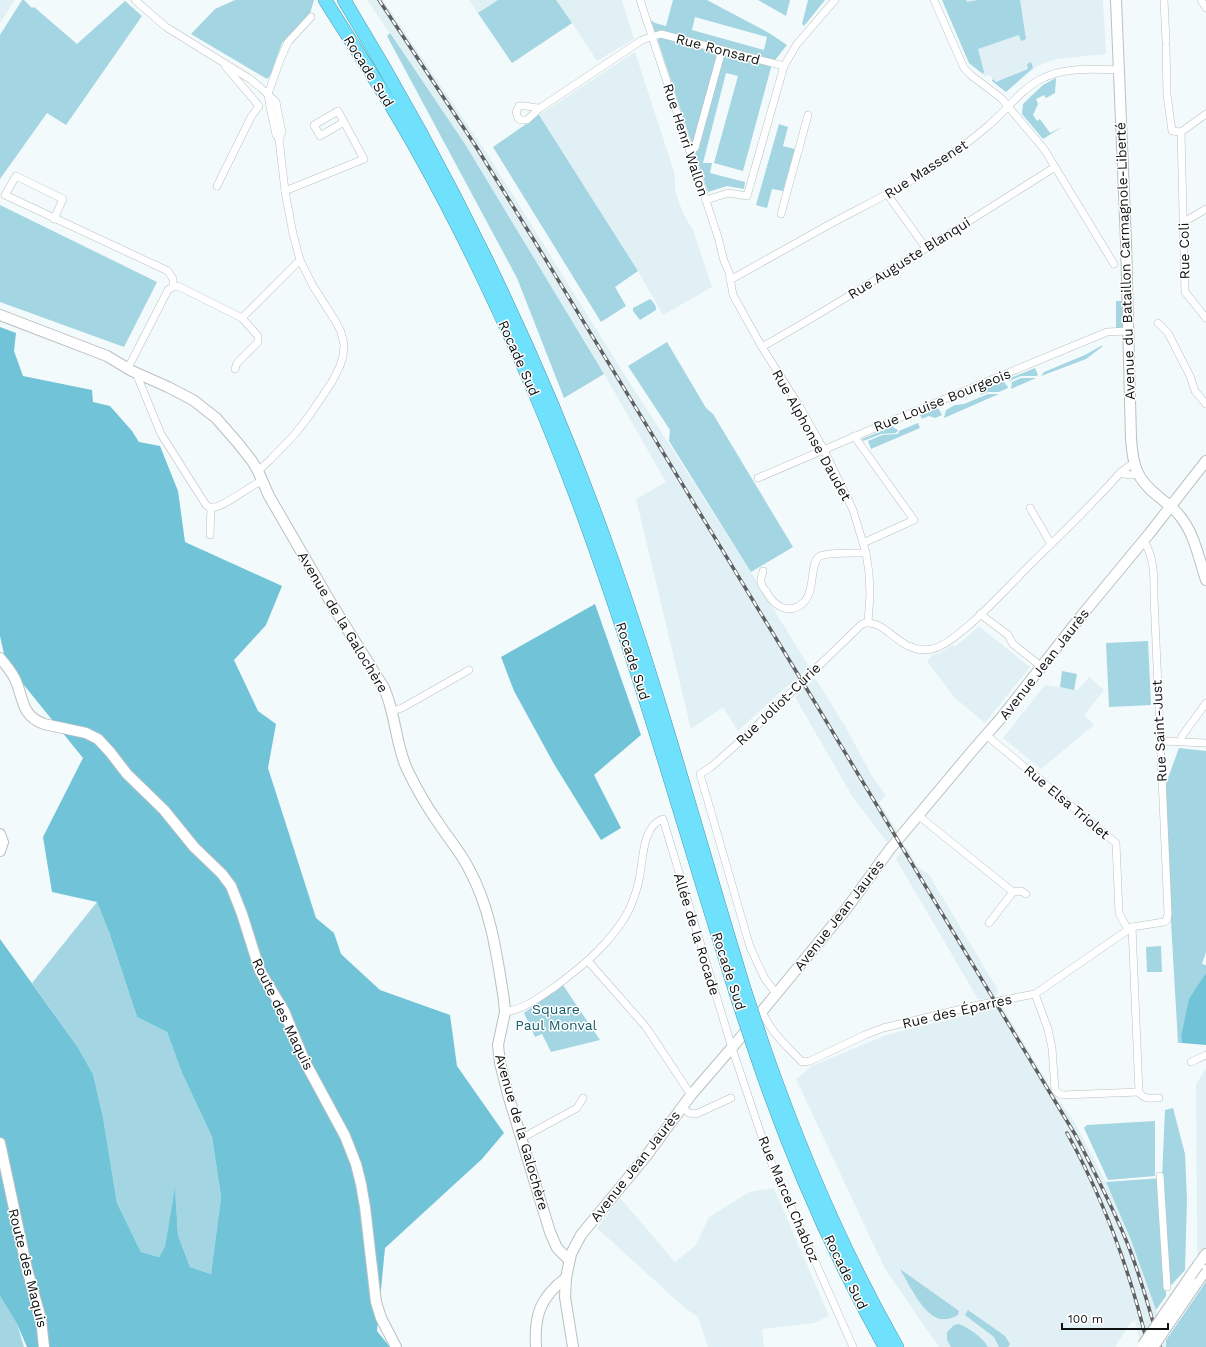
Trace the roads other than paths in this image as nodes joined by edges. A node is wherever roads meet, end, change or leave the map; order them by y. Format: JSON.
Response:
{"nodes":[{"id":1,"x":135,"y":0,"type":"edge"},
{"id":2,"x":325,"y":0,"type":"edge"},
{"id":3,"x":344,"y":0,"type":"edge"},
{"id":4,"x":640,"y":0,"type":"edge"},
{"id":5,"x":835,"y":0,"type":"edge"},
{"id":6,"x":934,"y":0,"type":"edge"},
{"id":7,"x":1116,"y":0,"type":"edge"},
{"id":8,"x":1164,"y":0,"type":"edge"},
{"id":9,"x":1201,"y":0,"type":"edge"},
{"id":10,"x":1206,"y":8,"type":"edge"},
{"id":11,"x":311,"y":17,"type":"dead end"},
{"id":12,"x":652,"y":37,"type":"junction"},
{"id":13,"x":722,"y":50,"type":"junction"},
{"id":14,"x":222,"y":62,"type":"junction"},
{"id":15,"x":784,"y":66,"type":"junction"},
{"id":16,"x":1118,"y":70,"type":"junction"},
{"id":17,"x":268,"y":94,"type":"junction"},
{"id":18,"x":1008,"y":107,"type":"junction"},
{"id":19,"x":540,"y":108,"type":"dead end"},
{"id":20,"x":1206,"y":114,"type":"edge"},
{"id":21,"x":808,"y":115,"type":"dead end"},
{"id":22,"x":344,"y":122,"type":"dead end"},
{"id":23,"x":1181,"y":132,"type":"junction"},
{"id":24,"x":690,"y":150,"type":"junction"},
{"id":25,"x":1055,"y":166,"type":"junction"},
{"id":26,"x":217,"y":186,"type":"dead end"},
{"id":27,"x":285,"y":191,"type":"junction"},
{"id":28,"x":887,"y":194,"type":"junction"},
{"id":29,"x":706,"y":200,"type":"junction"},
{"id":30,"x":1206,"y":209,"type":"edge"},
{"id":31,"x":781,"y":214,"type":"dead end"},
{"id":32,"x":54,"y":219,"type":"junction"},
{"id":33,"x":1184,"y":222,"type":"junction"},
{"id":34,"x":926,"y":248,"type":"junction"},
{"id":35,"x":300,"y":260,"type":"junction"},
{"id":36,"x":1114,"y":264,"type":"dead end"},
{"id":37,"x":730,"y":280,"type":"junction"},
{"id":38,"x":173,"y":287,"type":"junction"},
{"id":39,"x":0,"y":315,"type":"edge"},
{"id":40,"x":242,"y":318,"type":"junction"},
{"id":41,"x":1206,"y":318,"type":"edge"},
{"id":42,"x":1158,"y":323,"type":"dead end"},
{"id":43,"x":1128,"y":331,"type":"junction"},
{"id":44,"x":762,"y":347,"type":"junction"},
{"id":45,"x":128,"y":368,"type":"junction"},
{"id":46,"x":235,"y":369,"type":"dead end"},
{"id":47,"x":139,"y":374,"type":"junction"},
{"id":48,"x":1206,"y":404,"type":"edge"},
{"id":49,"x":854,"y":436,"type":"junction"},
{"id":50,"x":824,"y":450,"type":"junction"},
{"id":51,"x":1206,"y":461,"type":"edge"},
{"id":52,"x":1134,"y":464,"type":"junction"},
{"id":53,"x":258,"y":471,"type":"junction"},
{"id":54,"x":1120,"y":473,"type":"junction"},
{"id":55,"x":1138,"y":474,"type":"junction"},
{"id":56,"x":758,"y":478,"type":"dead end"},
{"id":57,"x":262,"y":481,"type":"junction"},
{"id":58,"x":1171,"y":506,"type":"junction"},
{"id":59,"x":211,"y":508,"type":"junction"},
{"id":60,"x":1030,"y":508,"type":"dead end"},
{"id":61,"x":210,"y":535,"type":"dead end"},
{"id":62,"x":1143,"y":540,"type":"junction"},
{"id":63,"x":863,"y":543,"type":"junction"},
{"id":64,"x":1051,"y":544,"type":"junction"},
{"id":65,"x":866,"y":553,"type":"junction"},
{"id":66,"x":763,"y":571,"type":"dead end"},
{"id":67,"x":1206,"y":580,"type":"edge"},
{"id":68,"x":980,"y":614,"type":"junction"},
{"id":69,"x":868,"y":622,"type":"junction"},
{"id":70,"x":0,"y":658,"type":"edge"},
{"id":71,"x":1042,"y":667,"type":"junction"},
{"id":72,"x":469,"y":670,"type":"dead end"},
{"id":73,"x":1206,"y":703,"type":"edge"},
{"id":74,"x":392,"y":711,"type":"junction"},
{"id":75,"x":986,"y":735,"type":"junction"},
{"id":76,"x":1161,"y":741,"type":"junction"},
{"id":77,"x":1181,"y":741,"type":"junction"},
{"id":78,"x":1206,"y":743,"type":"edge"},
{"id":79,"x":918,"y":816,"type":"junction"},
{"id":80,"x":0,"y":834,"type":"edge"},
{"id":81,"x":0,"y":851,"type":"edge"},
{"id":82,"x":1013,"y":892,"type":"junction"},
{"id":83,"x":1026,"y":894,"type":"dead end"},
{"id":84,"x":1164,"y":922,"type":"joint"},
{"id":85,"x":989,"y":923,"type":"dead end"},
{"id":86,"x":1130,"y":928,"type":"junction"},
{"id":87,"x":588,"y":961,"type":"junction"},
{"id":88,"x":776,"y":993,"type":"junction"},
{"id":89,"x":1035,"y":994,"type":"junction"},
{"id":90,"x":742,"y":995,"type":"junction"},
{"id":91,"x":762,"y":1010,"type":"junction"},
{"id":92,"x":505,"y":1012,"type":"junction"},
{"id":93,"x":732,"y":1048,"type":"junction"},
{"id":94,"x":761,"y":1052,"type":"junction"},
{"id":95,"x":1206,"y":1055,"type":"edge"},
{"id":96,"x":1191,"y":1062,"type":"dead end"},
{"id":97,"x":1139,"y":1092,"type":"junction"},
{"id":98,"x":691,"y":1095,"type":"junction"},
{"id":99,"x":583,"y":1098,"type":"dead end"},
{"id":100,"x":731,"y":1098,"type":"dead end"},
{"id":101,"x":1158,"y":1098,"type":"dead end"},
{"id":102,"x":681,"y":1107,"type":"junction"},
{"id":103,"x":522,"y":1138,"type":"junction"},
{"id":104,"x":0,"y":1143,"type":"edge"},
{"id":105,"x":1160,"y":1176,"type":"dead end"},
{"id":106,"x":554,"y":1240,"type":"junction"},
{"id":107,"x":578,"y":1241,"type":"junction"},
{"id":108,"x":1206,"y":1254,"type":"edge"},
{"id":109,"x":569,"y":1260,"type":"junction"},
{"id":110,"x":1202,"y":1268,"type":"edge"},
{"id":111,"x":566,"y":1278,"type":"junction"},
{"id":112,"x":1167,"y":1287,"type":"dead end"},
{"id":113,"x":566,"y":1297,"type":"junction"},
{"id":114,"x":546,"y":1298,"type":"junction"},
{"id":115,"x":870,"y":1319,"type":"junction"},
{"id":116,"x":886,"y":1328,"type":"junction"},
{"id":117,"x":1146,"y":1346,"type":"edge"},
{"id":118,"x":44,"y":1347,"type":"edge"},
{"id":119,"x":396,"y":1347,"type":"edge"},
{"id":120,"x":536,"y":1347,"type":"edge"},
{"id":121,"x":573,"y":1347,"type":"edge"},
{"id":122,"x":853,"y":1347,"type":"edge"},
{"id":123,"x":881,"y":1347,"type":"edge"},
{"id":124,"x":885,"y":1347,"type":"edge"},
{"id":125,"x":897,"y":1347,"type":"edge"},
{"id":126,"x":901,"y":1347,"type":"edge"}],
"edges":[{"from":1,"to":14,"type":"street"},
{"from":2,"to":90,"type":"highway","name":"Rocade Sud"},
{"from":3,"to":90,"type":"highway","name":"Rocade Sud"},
{"from":4,"to":12,"type":"street","name":"Rue Henri Wallon"},
{"from":5,"to":15,"type":"street"},
{"from":6,"to":18,"type":"street"},
{"from":7,"to":16,"type":"main road","name":"Avenue du Bataillon Carmagnole-Liberté"},
{"from":8,"to":23,"type":"street"},
{"from":9,"to":10,"type":"street"},
{"from":11,"to":17,"type":"street"},
{"from":12,"to":13,"type":"street","name":"Rue Ronsard"},
{"from":12,"to":19,"type":"street"},
{"from":12,"to":24,"type":"street","name":"Rue Henri Wallon"},
{"from":13,"to":15,"type":"street","name":"Rue Ronsard"},
{"from":13,"to":24,"type":"street"},
{"from":14,"to":17,"type":"street"},
{"from":14,"to":26,"type":"street"},
{"from":15,"to":29,"type":"street"},
{"from":16,"to":18,"type":"street","name":"Rue Massenet"},
{"from":16,"to":43,"type":"main road","name":"Avenue du Bataillon Carmagnole-Liberté"},
{"from":17,"to":27,"type":"street"},
{"from":18,"to":25,"type":"street"},
{"from":18,"to":28,"type":"street","name":"Rue Massenet"},
{"from":20,"to":23,"type":"street"},
{"from":21,"to":31,"type":"street"},
{"from":22,"to":27,"type":"street"},
{"from":23,"to":33,"type":"street","name":"Rue Coli"},
{"from":24,"to":29,"type":"street","name":"Rue Henri Wallon"},
{"from":25,"to":34,"type":"street","name":"Rue Auguste Blanqui"},
{"from":25,"to":36,"type":"street"},
{"from":27,"to":35,"type":"street"},
{"from":28,"to":34,"type":"street"},
{"from":28,"to":37,"type":"street","name":"Rue Massenet"},
{"from":29,"to":37,"type":"street","name":"Rue Henri Wallon"},
{"from":30,"to":33,"type":"street"},
{"from":32,"to":32,"type":"street"},
{"from":32,"to":38,"type":"street"},
{"from":33,"to":41,"type":"street","name":"Rue Coli"},
{"from":34,"to":44,"type":"street","name":"Rue Auguste Blanqui"},
{"from":35,"to":40,"type":"street"},
{"from":35,"to":53,"type":"street"},
{"from":37,"to":44,"type":"street","name":"Rue Alphonse Daudet"},
{"from":38,"to":40,"type":"street"},
{"from":38,"to":45,"type":"street"},
{"from":39,"to":45,"type":"main road","name":"Avenue de la Galochère"},
{"from":40,"to":46,"type":"street"},
{"from":42,"to":48,"type":"street"},
{"from":43,"to":49,"type":"street","name":"Rue Louise Bourgeois"},
{"from":43,"to":52,"type":"main road","name":"Avenue du Bataillon Carmagnole-Liberté"},
{"from":44,"to":50,"type":"street","name":"Rue Alphonse Daudet"},
{"from":45,"to":47,"type":"main road","name":"Avenue de la Galochère"},
{"from":47,"to":53,"type":"main road","name":"Avenue de la Galochère"},
{"from":47,"to":59,"type":"street"},
{"from":49,"to":50,"type":"street","name":"Rue Louise Bourgeois"},
{"from":49,"to":63,"type":"street"},
{"from":50,"to":56,"type":"street","name":"Rue Louise Bourgeois"},
{"from":50,"to":63,"type":"street","name":"Rue Alphonse Daudet"},
{"from":51,"to":58,"type":"main road","name":"Avenue Jean Jaurès"},
{"from":52,"to":54,"type":"street"},
{"from":52,"to":55,"type":"main road","name":"Avenue du Bataillon Carmagnole-Liberté"},
{"from":53,"to":57,"type":"main road","name":"Avenue de la Galochère"},
{"from":54,"to":55,"type":"street"},
{"from":54,"to":64,"type":"street"},
{"from":55,"to":58,"type":"main road","name":"Avenue du Bataillon Carmagnole-Liberté"},
{"from":57,"to":59,"type":"street"},
{"from":57,"to":74,"type":"main road","name":"Avenue de la Galochère"},
{"from":58,"to":62,"type":"main road","name":"Avenue Jean Jaurès"},
{"from":58,"to":67,"type":"main road","name":"Avenue du Bataillon Carmagnole-Liberté"},
{"from":59,"to":61,"type":"street"},
{"from":60,"to":64,"type":"street"},
{"from":62,"to":71,"type":"main road","name":"Avenue Jean Jaurès"},
{"from":62,"to":76,"type":"street","name":"Rue Saint-Just"},
{"from":63,"to":65,"type":"street","name":"Rue Alphonse Daudet"},
{"from":64,"to":68,"type":"street"},
{"from":65,"to":66,"type":"street"},
{"from":65,"to":69,"type":"street","name":"Rue Alphonse Daudet"},
{"from":68,"to":69,"type":"street"},
{"from":68,"to":71,"type":"street"},
{"from":69,"to":88,"type":"street","name":"Rue Joliot-Curie"},
{"from":70,"to":119,"type":"main road","name":"Route des Maquis"},
{"from":71,"to":75,"type":"main road","name":"Avenue Jean Jaurès"},
{"from":72,"to":74,"type":"street"},
{"from":73,"to":77,"type":"street"},
{"from":74,"to":92,"type":"main road","name":"Avenue de la Galochère"},
{"from":75,"to":79,"type":"main road","name":"Avenue Jean Jaurès"},
{"from":75,"to":86,"type":"street","name":"Rue Elsa Triolet"},
{"from":76,"to":77,"type":"street"},
{"from":76,"to":84,"type":"street","name":"Rue Saint-Just"},
{"from":77,"to":78,"type":"street"},
{"from":79,"to":82,"type":"street"},
{"from":79,"to":88,"type":"main road","name":"Avenue Jean Jaurès"},
{"from":80,"to":81,"type":"main road"},
{"from":82,"to":83,"type":"street"},
{"from":82,"to":85,"type":"street"},
{"from":84,"to":86,"type":"street","name":"Rue des Éparres"},
{"from":86,"to":89,"type":"street","name":"Rue des Éparres"},
{"from":86,"to":97,"type":"street"},
{"from":87,"to":92,"type":"street"},
{"from":87,"to":93,"type":"street","name":"Allée de la Rocade"},
{"from":87,"to":98,"type":"street"},
{"from":88,"to":91,"type":"main road","name":"Avenue Jean Jaurès"},
{"from":89,"to":91,"type":"street","name":"Rue des Éparres"},
{"from":89,"to":97,"type":"street"},
{"from":90,"to":94,"type":"highway","name":"Rocade Sud","bridge":true},
{"from":91,"to":93,"type":"main road","name":"Avenue Jean Jaurès"},
{"from":92,"to":103,"type":"main road","name":"Avenue de la Galochère"},
{"from":93,"to":98,"type":"main road","name":"Avenue Jean Jaurès"},
{"from":93,"to":122,"type":"street","name":"Rue Marcel Chabloz"},
{"from":94,"to":115,"type":"highway","name":"Rocade Sud"},
{"from":94,"to":116,"type":"highway","name":"Rocade Sud"},
{"from":95,"to":96,"type":"street"},
{"from":97,"to":101,"type":"street"},
{"from":98,"to":102,"type":"main road","name":"Avenue Jean Jaurès"},
{"from":99,"to":103,"type":"street"},
{"from":100,"to":102,"type":"street"},
{"from":102,"to":107,"type":"main road","name":"Avenue Jean Jaurès"},
{"from":103,"to":106,"type":"main road","name":"Avenue de la Galochère"},
{"from":104,"to":118,"type":"main road","name":"Route des Maquis"},
{"from":105,"to":112,"type":"street"},
{"from":106,"to":107,"type":"main road"},
{"from":106,"to":109,"type":"main road","name":"Avenue de la Galochère"},
{"from":107,"to":109,"type":"main road","name":"Avenue Jean Jaurès"},
{"from":108,"to":110,"type":"main road"},
{"from":109,"to":111,"type":"main road","name":"Avenue Jean Jaurès"},
{"from":110,"to":117,"type":"main road","bridge":true},
{"from":110,"to":117,"type":"main road","bridge":true},
{"from":111,"to":113,"type":"main road","name":"Avenue Jean Jaurès"},
{"from":111,"to":114,"type":"main road"},
{"from":113,"to":114,"type":"main road"},
{"from":113,"to":121,"type":"main road","name":"Avenue Jean Jaurès"},
{"from":114,"to":120,"type":"main road"},
{"from":115,"to":123,"type":"highway"},
{"from":115,"to":124,"type":"highway","name":"Rocade Sud"},
{"from":116,"to":125,"type":"highway","name":"Rocade Sud"},
{"from":116,"to":126,"type":"highway"}]}
